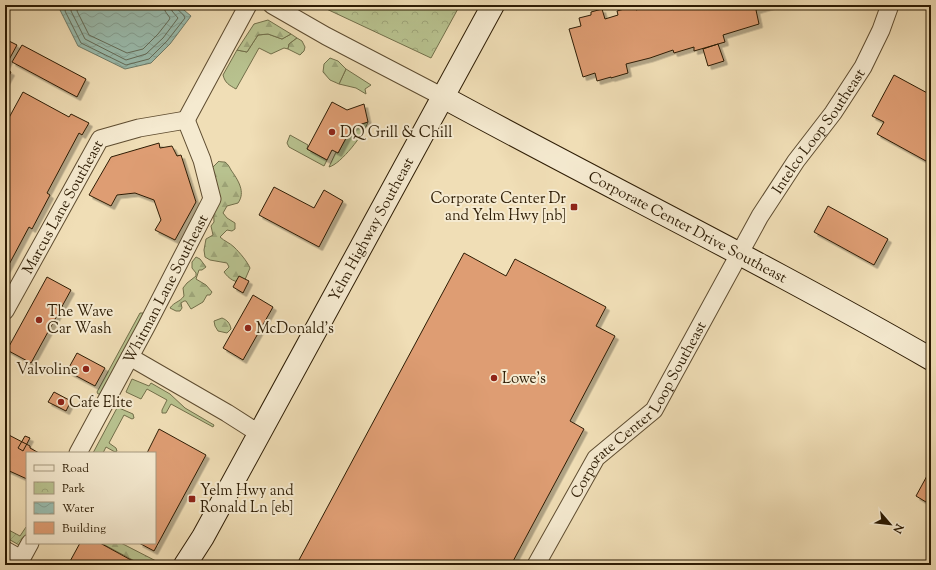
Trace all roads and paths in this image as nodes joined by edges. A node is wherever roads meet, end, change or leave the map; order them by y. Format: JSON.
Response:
{"nodes":[{"id":1,"x":248,"y":5,"type":"edge"},
{"id":2,"x":272,"y":5,"type":"edge"},
{"id":3,"x":493,"y":5,"type":"edge"},
{"id":4,"x":890,"y":5,"type":"edge"},
{"id":5,"x":443,"y":97,"type":"junction"},
{"id":6,"x":186,"y":120,"type":"junction"},
{"id":7,"x":740,"y":253,"type":"junction"},
{"id":8,"x":5,"y":311,"type":"edge"},
{"id":9,"x":130,"y":357,"type":"junction"},
{"id":10,"x":931,"y":359,"type":"edge"},
{"id":11,"x":260,"y":434,"type":"junction"},
{"id":12,"x":79,"y":452,"type":"edge"},
{"id":13,"x":203,"y":537,"type":"junction"},
{"id":14,"x":29,"y":544,"type":"edge"},
{"id":15,"x":5,"y":550,"type":"edge"},
{"id":16,"x":20,"y":562,"type":"edge"},
{"id":17,"x":185,"y":565,"type":"edge"},
{"id":18,"x":195,"y":565,"type":"edge"},
{"id":19,"x":536,"y":565,"type":"edge"}],
"edges":[{"from":1,"to":6,"type":"street"},
{"from":2,"to":5,"type":"street"},
{"from":3,"to":5,"type":"main road","name":"Yelm Highway Southeast"},
{"from":4,"to":7,"type":"street","name":"Intelco Loop Southeast"},
{"from":5,"to":7,"type":"main road","name":"Corporate Center Drive Southeast"},
{"from":5,"to":11,"type":"main road","name":"Yelm Highway Southeast"},
{"from":6,"to":8,"type":"street","name":"Marcus Lane Southeast"},
{"from":6,"to":9,"type":"street","name":"Whitman Lane Southeast"},
{"from":7,"to":10,"type":"main road","name":"Corporate Center Drive Southeast"},
{"from":7,"to":19,"type":"street","name":"Corporate Center Loop Southeast"},
{"from":9,"to":11,"type":"street"},
{"from":9,"to":12,"type":"street","name":"Whitman Lane Southeast"},
{"from":11,"to":13,"type":"main road","name":"Yelm Highway Southeast"},
{"from":13,"to":17,"type":"main road","name":"Yelm Highway Southeast"},
{"from":13,"to":18,"type":"main road","name":"Yelm Highway Southeast"},
{"from":14,"to":16,"type":"street"},
{"from":15,"to":16,"type":"street"}]}
